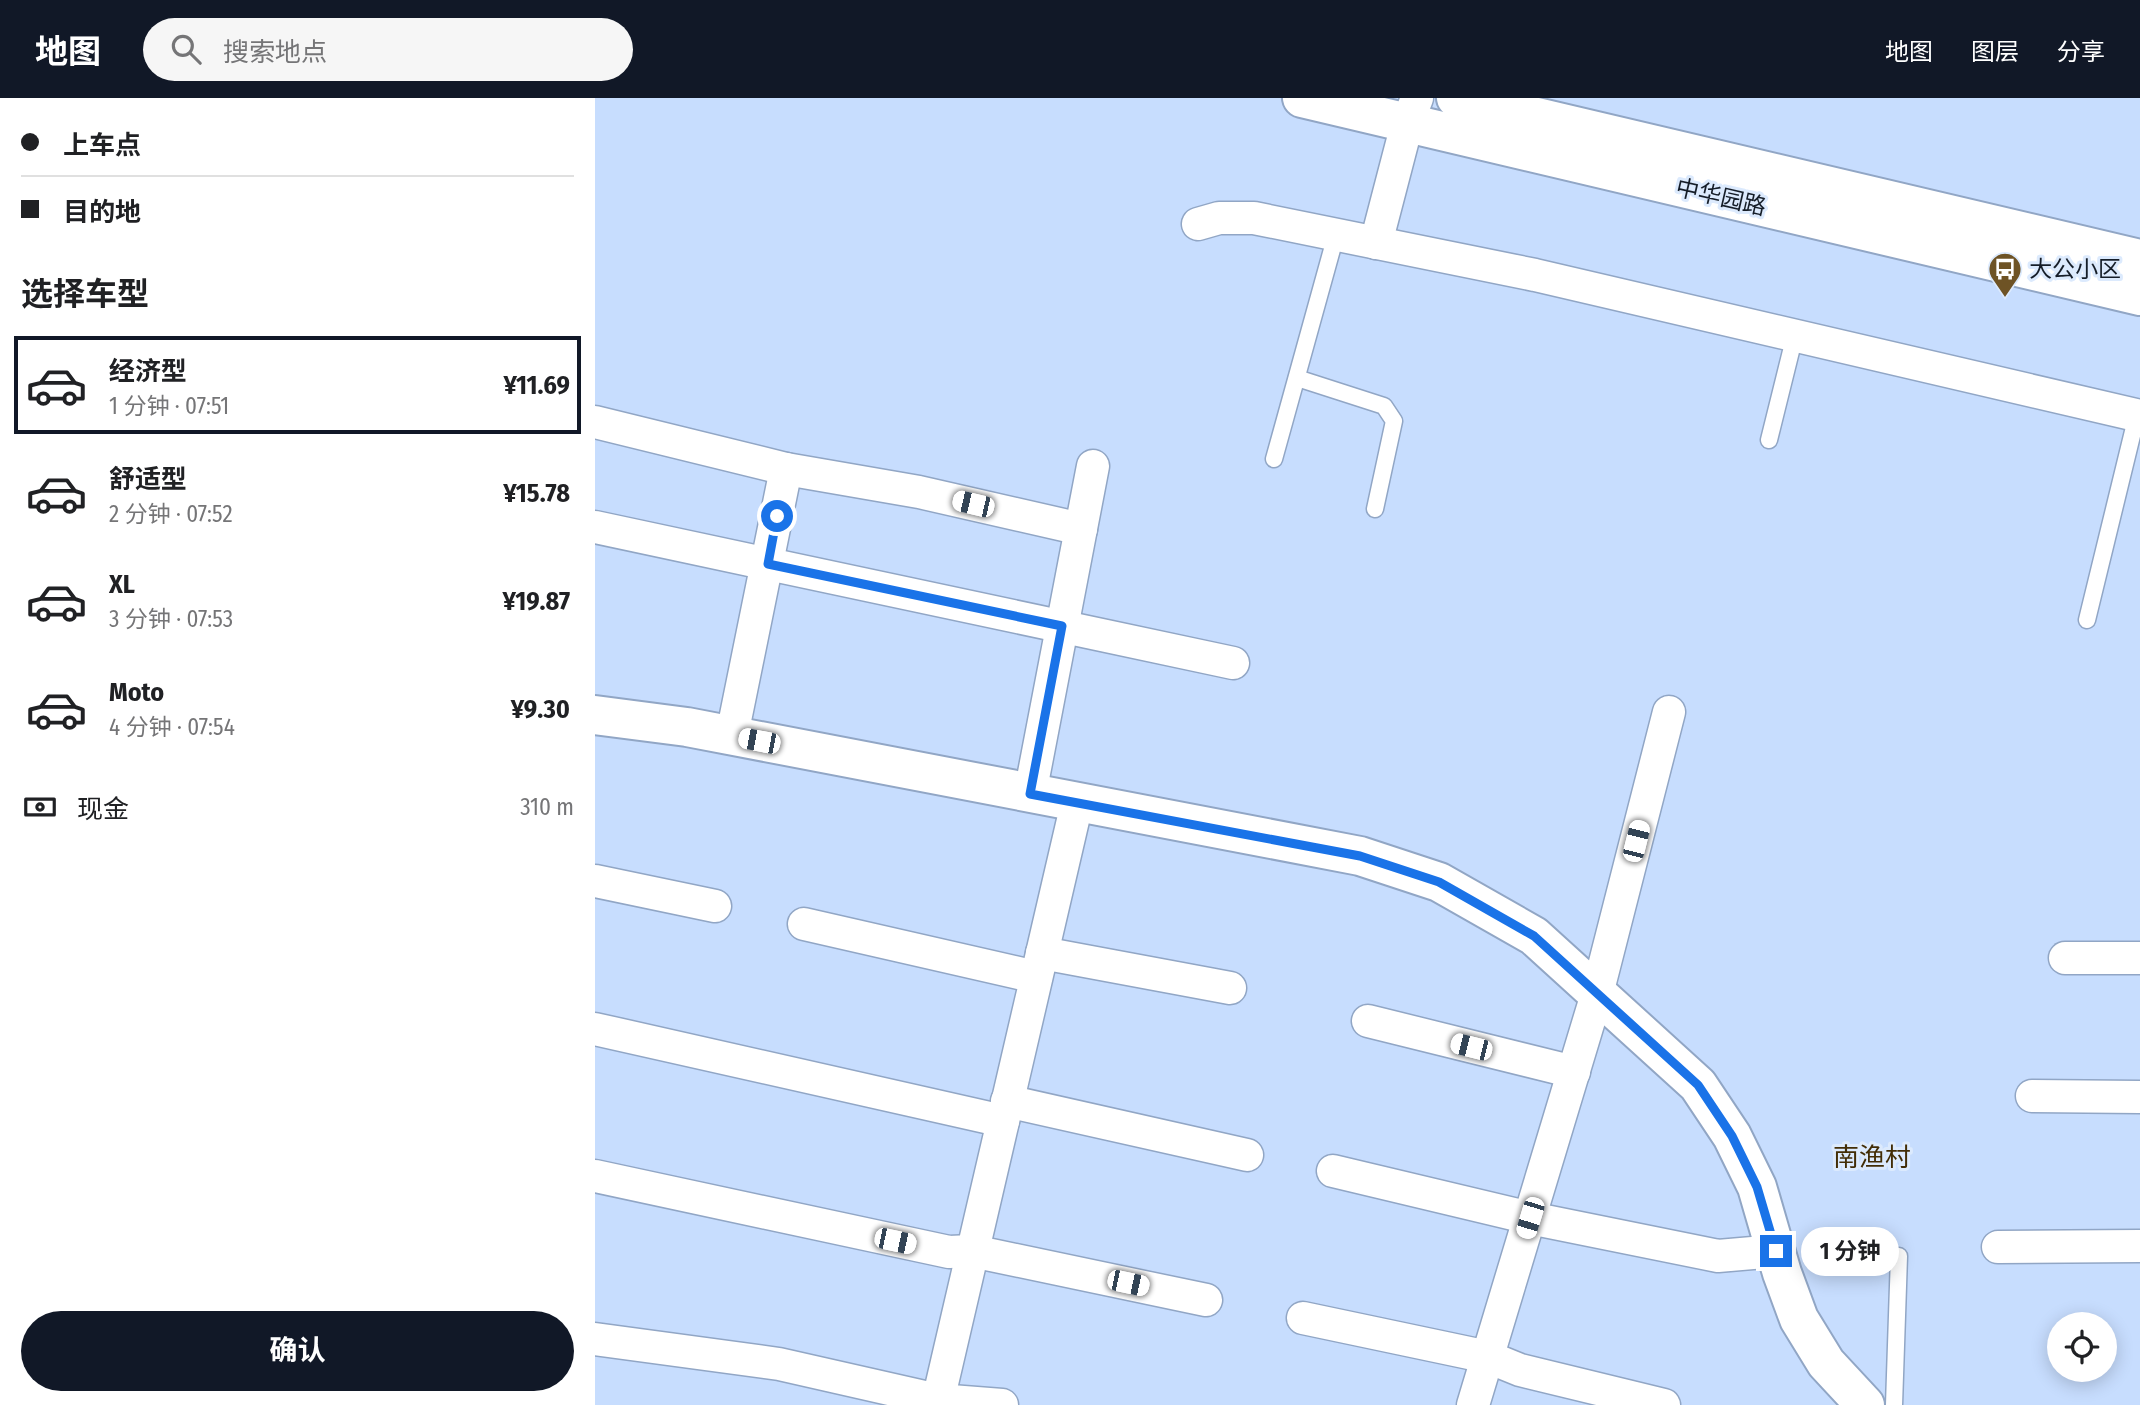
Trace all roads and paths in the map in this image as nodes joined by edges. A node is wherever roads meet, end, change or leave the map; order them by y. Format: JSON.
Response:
{"nodes":[{"id":1,"x":1302,"y":98,"type":"edge"},
{"id":2,"x":1456,"y":98,"type":"edge"},
{"id":3,"x":1412,"y":111,"type":"edge"},
{"id":4,"x":1199,"y":224,"type":"dead end"},
{"id":5,"x":1336,"y":235,"type":"junction"},
{"id":6,"x":1376,"y":243,"type":"junction"},
{"id":7,"x":2140,"y":259,"type":"edge"},
{"id":8,"x":2140,"y":296,"type":"edge"},
{"id":9,"x":1795,"y":335,"type":"junction"},
{"id":10,"x":1297,"y":378,"type":"junction"},
{"id":11,"x":2139,"y":416,"type":"edge"},
{"id":12,"x":595,"y":422,"type":"edge"},
{"id":13,"x":1769,"y":440,"type":"dead end"},
{"id":14,"x":1274,"y":459,"type":"dead end"},
{"id":15,"x":1094,"y":466,"type":"dead end"},
{"id":16,"x":786,"y":469,"type":"junction"},
{"id":17,"x":1375,"y":509,"type":"dead end"},
{"id":18,"x":595,"y":527,"type":"edge"},
{"id":19,"x":1081,"y":529,"type":"junction"},
{"id":20,"x":768,"y":564,"type":"junction"},
{"id":21,"x":2087,"y":620,"type":"dead end"},
{"id":22,"x":1062,"y":626,"type":"junction"},
{"id":23,"x":1234,"y":663,"type":"dead end"},
{"id":24,"x":1669,"y":712,"type":"dead end"},
{"id":25,"x":595,"y":715,"type":"edge"},
{"id":26,"x":732,"y":735,"type":"junction"},
{"id":27,"x":1030,"y":794,"type":"junction"},
{"id":28,"x":1077,"y":803,"type":"junction"},
{"id":29,"x":595,"y":881,"type":"edge"},
{"id":30,"x":715,"y":906,"type":"dead end"},
{"id":31,"x":804,"y":924,"type":"dead end"},
{"id":32,"x":2065,"y":958,"type":"dead end"},
{"id":33,"x":2140,"y":958,"type":"edge"},
{"id":34,"x":1039,"y":965,"type":"junction"},
{"id":35,"x":1230,"y":988,"type":"dead end"},
{"id":36,"x":1597,"y":995,"type":"junction"},
{"id":37,"x":1368,"y":1021,"type":"dead end"},
{"id":38,"x":595,"y":1029,"type":"edge"},
{"id":39,"x":1574,"y":1072,"type":"junction"},
{"id":40,"x":2032,"y":1096,"type":"dead end"},
{"id":41,"x":2140,"y":1097,"type":"edge"},
{"id":42,"x":1005,"y":1111,"type":"junction"},
{"id":43,"x":1247,"y":1155,"type":"dead end"},
{"id":44,"x":1333,"y":1171,"type":"dead end"},
{"id":45,"x":595,"y":1176,"type":"edge"},
{"id":46,"x":1530,"y":1218,"type":"junction"},
{"id":47,"x":1998,"y":1247,"type":"dead end"},
{"id":48,"x":2140,"y":1247,"type":"edge"},
{"id":49,"x":972,"y":1251,"type":"junction"},
{"id":50,"x":1776,"y":1251,"type":"junction"},
{"id":51,"x":1839,"y":1255,"type":"dead end"},
{"id":52,"x":1206,"y":1300,"type":"dead end"},
{"id":53,"x":1303,"y":1318,"type":"dead end"},
{"id":54,"x":595,"y":1339,"type":"edge"},
{"id":55,"x":1488,"y":1357,"type":"junction"},
{"id":56,"x":1854,"y":1402,"type":"edge"},
{"id":57,"x":937,"y":1403,"type":"edge"},
{"id":58,"x":1002,"y":1405,"type":"edge"},
{"id":59,"x":1473,"y":1405,"type":"edge"},
{"id":60,"x":1664,"y":1405,"type":"edge"},
{"id":61,"x":1894,"y":1405,"type":"edge"}],
"edges":[{"from":1,"to":3,"type":"main road","name":"中华园路"},
{"from":2,"to":7,"type":"main road","name":"中华园路"},
{"from":3,"to":6,"type":"street"},
{"from":3,"to":8,"type":"main road","name":"中华园路"},
{"from":4,"to":5,"type":"street"},
{"from":5,"to":6,"type":"street"},
{"from":5,"to":10,"type":"lane"},
{"from":6,"to":9,"type":"street"},
{"from":9,"to":11,"type":"street"},
{"from":9,"to":13,"type":"lane"},
{"from":10,"to":14,"type":"lane"},
{"from":10,"to":17,"type":"lane"},
{"from":11,"to":21,"type":"lane"},
{"from":12,"to":16,"type":"street"},
{"from":15,"to":19,"type":"street"},
{"from":16,"to":19,"type":"street"},
{"from":16,"to":20,"type":"street"},
{"from":18,"to":20,"type":"street"},
{"from":19,"to":22,"type":"street"},
{"from":20,"to":22,"type":"street"},
{"from":20,"to":26,"type":"street"},
{"from":22,"to":23,"type":"street"},
{"from":22,"to":27,"type":"street"},
{"from":24,"to":36,"type":"street"},
{"from":25,"to":26,"type":"main road"},
{"from":26,"to":27,"type":"main road"},
{"from":27,"to":28,"type":"main road"},
{"from":28,"to":34,"type":"street"},
{"from":28,"to":36,"type":"main road"},
{"from":29,"to":30,"type":"street"},
{"from":31,"to":34,"type":"street"},
{"from":32,"to":33,"type":"street"},
{"from":34,"to":35,"type":"street"},
{"from":34,"to":42,"type":"street"},
{"from":36,"to":39,"type":"street"},
{"from":36,"to":50,"type":"main road"},
{"from":37,"to":39,"type":"street"},
{"from":38,"to":42,"type":"street"},
{"from":39,"to":46,"type":"street"},
{"from":40,"to":41,"type":"street"},
{"from":42,"to":43,"type":"street"},
{"from":42,"to":49,"type":"street"},
{"from":44,"to":46,"type":"street"},
{"from":45,"to":49,"type":"street"},
{"from":46,"to":50,"type":"street"},
{"from":46,"to":55,"type":"street"},
{"from":47,"to":48,"type":"street"},
{"from":49,"to":52,"type":"street"},
{"from":49,"to":57,"type":"street"},
{"from":50,"to":56,"type":"main road"},
{"from":51,"to":61,"type":"lane"},
{"from":53,"to":55,"type":"street"},
{"from":54,"to":57,"type":"street"},
{"from":55,"to":59,"type":"street"},
{"from":55,"to":60,"type":"street"},
{"from":57,"to":58,"type":"street"}]}
